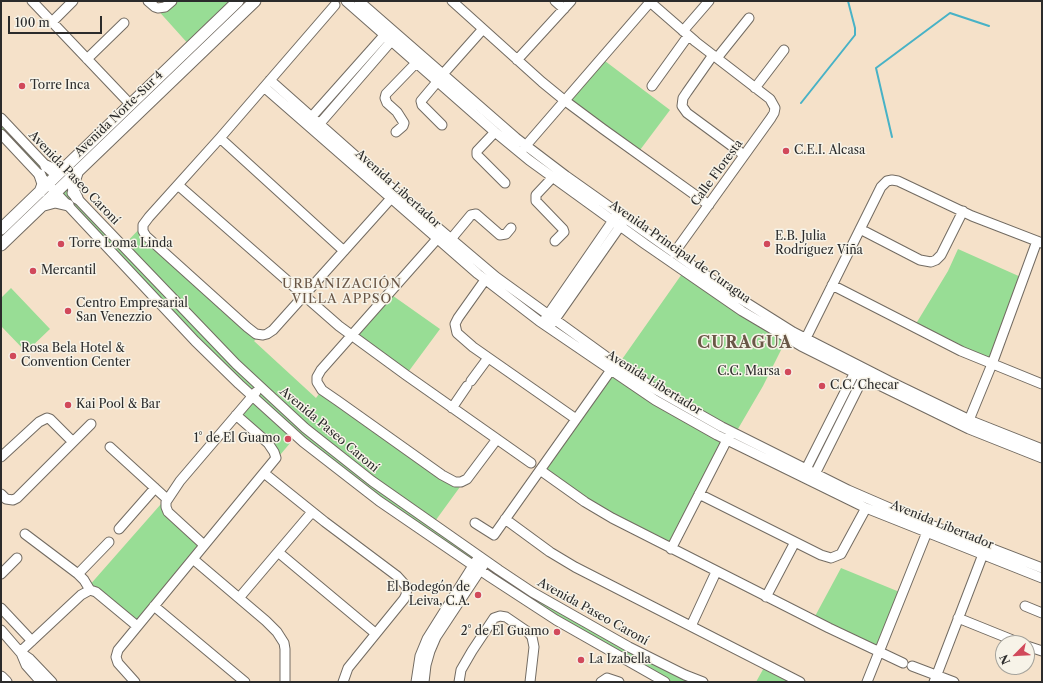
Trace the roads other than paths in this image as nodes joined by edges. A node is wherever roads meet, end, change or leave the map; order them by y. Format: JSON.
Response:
{"nodes":[{"id":1,"x":32,"y":1,"type":"edge"},
{"id":2,"x":73,"y":1,"type":"edge"},
{"id":3,"x":148,"y":1,"type":"edge"},
{"id":4,"x":172,"y":1,"type":"edge"},
{"id":5,"x":238,"y":1,"type":"edge"},
{"id":6,"x":255,"y":1,"type":"edge"},
{"id":7,"x":346,"y":1,"type":"edge"},
{"id":8,"x":452,"y":1,"type":"edge"},
{"id":9,"x":555,"y":1,"type":"edge"},
{"id":10,"x":571,"y":1,"type":"edge"},
{"id":11,"x":650,"y":1,"type":"edge"},
{"id":12,"x":709,"y":1,"type":"edge"},
{"id":13,"x":335,"y":5,"type":"dead end"},
{"id":14,"x":365,"y":6,"type":"edge"},
{"id":15,"x":564,"y":9,"type":"junction"},
{"id":16,"x":749,"y":18,"type":"dead end"},
{"id":17,"x":52,"y":22,"type":"junction"},
{"id":18,"x":124,"y":24,"type":"dead end"},
{"id":19,"x":483,"y":29,"type":"junction"},
{"id":20,"x":686,"y":33,"type":"junction"},
{"id":21,"x":391,"y":35,"type":"junction"},
{"id":22,"x":784,"y":50,"type":"dead end"},
{"id":23,"x":715,"y":57,"type":"junction"},
{"id":24,"x":87,"y":59,"type":"junction"},
{"id":25,"x":517,"y":60,"type":"junction"},
{"id":26,"x":416,"y":63,"type":"junction"},
{"id":27,"x":440,"y":78,"type":"junction"},
{"id":28,"x":267,"y":84,"type":"junction"},
{"id":29,"x":652,"y":86,"type":"dead end"},
{"id":30,"x":755,"y":88,"type":"junction"},
{"id":31,"x":564,"y":100,"type":"junction"},
{"id":32,"x":131,"y":105,"type":"junction"},
{"id":33,"x":1,"y":118,"type":"edge"},
{"id":34,"x":308,"y":120,"type":"junction"},
{"id":35,"x":442,"y":125,"type":"dead end"},
{"id":36,"x":316,"y":127,"type":"junction"},
{"id":37,"x":396,"y":132,"type":"dead end"},
{"id":38,"x":495,"y":132,"type":"junction"},
{"id":39,"x":1,"y":134,"type":"edge"},
{"id":40,"x":220,"y":138,"type":"junction"},
{"id":41,"x":522,"y":149,"type":"junction"},
{"id":42,"x":744,"y":155,"type":"junction"},
{"id":43,"x":65,"y":168,"type":"junction"},
{"id":44,"x":43,"y":171,"type":"junction"},
{"id":45,"x":77,"y":172,"type":"junction"},
{"id":46,"x":553,"y":177,"type":"junction"},
{"id":47,"x":52,"y":180,"type":"junction"},
{"id":48,"x":505,"y":183,"type":"dead end"},
{"id":49,"x":178,"y":185,"type":"junction"},
{"id":50,"x":60,"y":189,"type":"junction"},
{"id":51,"x":40,"y":192,"type":"junction"},
{"id":52,"x":394,"y":196,"type":"junction"},
{"id":53,"x":73,"y":202,"type":"junction"},
{"id":54,"x":709,"y":205,"type":"junction"},
{"id":55,"x":42,"y":206,"type":"junction"},
{"id":56,"x":963,"y":212,"type":"junction"},
{"id":57,"x":619,"y":220,"type":"junction"},
{"id":58,"x":511,"y":228,"type":"dead end"},
{"id":59,"x":1,"y":229,"type":"edge"},
{"id":60,"x":860,"y":230,"type":"junction"},
{"id":61,"x":436,"y":239,"type":"junction"},
{"id":62,"x":451,"y":239,"type":"junction"},
{"id":63,"x":555,"y":241,"type":"dead end"},
{"id":64,"x":1040,"y":242,"type":"edge"},
{"id":65,"x":1,"y":245,"type":"edge"},
{"id":66,"x":344,"y":251,"type":"junction"},
{"id":67,"x":674,"y":253,"type":"junction"},
{"id":68,"x":485,"y":280,"type":"junction"},
{"id":69,"x":832,"y":285,"type":"junction"},
{"id":70,"x":304,"y":295,"type":"junction"},
{"id":71,"x":548,"y":321,"type":"junction"},
{"id":72,"x":351,"y":335,"type":"junction"},
{"id":73,"x":806,"y":338,"type":"junction"},
{"id":74,"x":488,"y":358,"type":"junction"},
{"id":75,"x":992,"y":364,"type":"junction"},
{"id":76,"x":856,"y":369,"type":"junction"},
{"id":77,"x":611,"y":370,"type":"junction"},
{"id":78,"x":865,"y":374,"type":"junction"},
{"id":79,"x":1042,"y":384,"type":"edge"},
{"id":80,"x":260,"y":387,"type":"junction"},
{"id":81,"x":252,"y":396,"type":"junction"},
{"id":82,"x":452,"y":408,"type":"junction"},
{"id":83,"x":236,"y":415,"type":"junction"},
{"id":84,"x":576,"y":420,"type":"junction"},
{"id":85,"x":967,"y":423,"type":"junction"},
{"id":86,"x":91,"y":424,"type":"dead end"},
{"id":87,"x":729,"y":436,"type":"junction"},
{"id":88,"x":496,"y":439,"type":"junction"},
{"id":89,"x":73,"y":442,"type":"junction"},
{"id":90,"x":110,"y":448,"type":"dead end"},
{"id":91,"x":1042,"y":449,"type":"edge"},
{"id":92,"x":1,"y":457,"type":"edge"},
{"id":93,"x":1042,"y":458,"type":"edge"},
{"id":94,"x":532,"y":463,"type":"dead end"},
{"id":95,"x":540,"y":470,"type":"junction"},
{"id":96,"x":264,"y":473,"type":"junction"},
{"id":97,"x":804,"y":473,"type":"junction"},
{"id":98,"x":813,"y":478,"type":"junction"},
{"id":99,"x":155,"y":488,"type":"junction"},
{"id":100,"x":1,"y":494,"type":"edge"},
{"id":101,"x":699,"y":494,"type":"junction"},
{"id":102,"x":167,"y":499,"type":"junction"},
{"id":103,"x":866,"y":508,"type":"junction"},
{"id":104,"x":312,"y":512,"type":"junction"},
{"id":105,"x":506,"y":519,"type":"junction"},
{"id":106,"x":475,"y":523,"type":"dead end"},
{"id":107,"x":119,"y":529,"type":"dead end"},
{"id":108,"x":928,"y":529,"type":"junction"},
{"id":109,"x":25,"y":534,"type":"dead end"},
{"id":110,"x":109,"y":542,"type":"dead end"},
{"id":111,"x":795,"y":542,"type":"junction"},
{"id":112,"x":204,"y":545,"type":"junction"},
{"id":113,"x":671,"y":549,"type":"junction"},
{"id":114,"x":984,"y":550,"type":"junction"},
{"id":115,"x":278,"y":552,"type":"junction"},
{"id":116,"x":17,"y":558,"type":"dead end"},
{"id":117,"x":193,"y":559,"type":"junction"},
{"id":118,"x":483,"y":559,"type":"junction"},
{"id":119,"x":477,"y":568,"type":"junction"},
{"id":120,"x":1042,"y":568,"type":"edge"},
{"id":121,"x":716,"y":572,"type":"junction"},
{"id":122,"x":1,"y":574,"type":"edge"},
{"id":123,"x":78,"y":574,"type":"junction"},
{"id":124,"x":1042,"y":578,"type":"edge"},
{"id":125,"x":90,"y":590,"type":"junction"},
{"id":126,"x":766,"y":597,"type":"junction"},
{"id":127,"x":239,"y":598,"type":"junction"},
{"id":128,"x":154,"y":606,"type":"junction"},
{"id":129,"x":1025,"y":606,"type":"dead end"},
{"id":130,"x":1,"y":608,"type":"edge"},
{"id":131,"x":1042,"y":613,"type":"edge"},
{"id":132,"x":958,"y":618,"type":"junction"},
{"id":133,"x":137,"y":626,"type":"junction"},
{"id":134,"x":691,"y":626,"type":"junction"},
{"id":135,"x":1,"y":630,"type":"edge"},
{"id":136,"x":375,"y":633,"type":"junction"},
{"id":137,"x":1000,"y":635,"type":"edge"},
{"id":138,"x":32,"y":641,"type":"junction"},
{"id":139,"x":20,"y":652,"type":"junction"},
{"id":140,"x":879,"y":652,"type":"junction"},
{"id":141,"x":1,"y":678,"type":"edge"},
{"id":142,"x":935,"y":679,"type":"edge"},
{"id":143,"x":5,"y":682,"type":"edge"},
{"id":144,"x":41,"y":682,"type":"edge"},
{"id":145,"x":52,"y":682,"type":"edge"},
{"id":146,"x":135,"y":682,"type":"edge"},
{"id":147,"x":245,"y":682,"type":"edge"},
{"id":148,"x":285,"y":682,"type":"edge"},
{"id":149,"x":343,"y":682,"type":"edge"},
{"id":150,"x":416,"y":682,"type":"edge"},
{"id":151,"x":424,"y":682,"type":"edge"},
{"id":152,"x":459,"y":682,"type":"edge"},
{"id":153,"x":530,"y":682,"type":"edge"},
{"id":154,"x":601,"y":682,"type":"edge"},
{"id":155,"x":619,"y":682,"type":"edge"},
{"id":156,"x":665,"y":682,"type":"edge"},
{"id":157,"x":703,"y":682,"type":"edge"},
{"id":158,"x":800,"y":682,"type":"edge"},
{"id":159,"x":867,"y":682,"type":"edge"},
{"id":160,"x":954,"y":682,"type":"edge"}],
"edges":[{"from":1,"to":17,"type":"street"},
{"from":2,"to":17,"type":"street"},
{"from":3,"to":4,"type":"street"},
{"from":5,"to":32,"type":"main road","name":"Avenida Norte-Sur 4"},
{"from":6,"to":45,"type":"main road","name":"Avenida Norte-Sur 4"},
{"from":7,"to":14,"type":"street","name":"Avenida Principal de Curagua"},
{"from":8,"to":19,"type":"street"},
{"from":9,"to":15,"type":"street"},
{"from":10,"to":15,"type":"street"},
{"from":11,"to":20,"type":"street"},
{"from":11,"to":31,"type":"street"},
{"from":12,"to":20,"type":"street"},
{"from":13,"to":28,"type":"street"},
{"from":14,"to":21,"type":"street","name":"Avenida Principal de Curagua"},
{"from":15,"to":25,"type":"street"},
{"from":16,"to":23,"type":"street"},
{"from":17,"to":24,"type":"street"},
{"from":18,"to":24,"type":"street"},
{"from":19,"to":25,"type":"street"},
{"from":19,"to":27,"type":"street"},
{"from":20,"to":23,"type":"street"},
{"from":20,"to":29,"type":"street"},
{"from":21,"to":26,"type":"street","name":"Avenida Principal de Curagua"},
{"from":21,"to":27,"type":"street","name":"Avenida Principal de Curagua"},
{"from":21,"to":34,"type":"street"},
{"from":21,"to":36,"type":"street"},
{"from":22,"to":30,"type":"street"},
{"from":23,"to":30,"type":"street"},
{"from":23,"to":42,"type":"street"},
{"from":24,"to":32,"type":"street"},
{"from":25,"to":31,"type":"street"},
{"from":26,"to":27,"type":"street","name":"Avenida Principal de Curagua"},
{"from":26,"to":37,"type":"street"},
{"from":27,"to":35,"type":"street"},
{"from":27,"to":38,"type":"street","name":"Avenida Principal de Curagua"},
{"from":27,"to":41,"type":"street","name":"Avenida Principal de Curagua"},
{"from":28,"to":34,"type":"street","name":"Avenida Libertador"},
{"from":28,"to":40,"type":"street"},
{"from":30,"to":42,"type":"street","name":"Calle Floresta"},
{"from":31,"to":41,"type":"street"},
{"from":31,"to":54,"type":"street"},
{"from":32,"to":43,"type":"main road","name":"Avenida Norte-Sur 4"},
{"from":33,"to":44,"type":"street","name":"Avenida Paseo Caroní"},
{"from":34,"to":36,"type":"street","name":"Avenida Libertador"},
{"from":36,"to":52,"type":"street","name":"Avenida Libertador"},
{"from":38,"to":41,"type":"street","name":"Avenida Principal de Curagua"},
{"from":38,"to":48,"type":"street"},
{"from":39,"to":44,"type":"street","name":"Avenida Paseo Caroní"},
{"from":40,"to":49,"type":"street"},
{"from":40,"to":66,"type":"street"},
{"from":41,"to":46,"type":"street","name":"Avenida Principal de Curagua"},
{"from":41,"to":57,"type":"street","name":"Avenida Principal de Curagua"},
{"from":42,"to":54,"type":"street","name":"Calle Floresta"},
{"from":43,"to":44,"type":"main road"},
{"from":43,"to":47,"type":"main road","name":"Avenida Norte-Sur 4"},
{"from":44,"to":47,"type":"street","name":"Avenida Paseo Caroní"},
{"from":44,"to":51,"type":"main road"},
{"from":45,"to":50,"type":"main road","name":"Avenida Norte-Sur 4"},
{"from":45,"to":53,"type":"main road"},
{"from":46,"to":57,"type":"street","name":"Avenida Principal de Curagua"},
{"from":46,"to":63,"type":"street"},
{"from":47,"to":50,"type":"street","name":"Avenida Paseo Caroní"},
{"from":47,"to":51,"type":"main road","name":"Avenida Norte-Sur 4"},
{"from":49,"to":70,"type":"street"},
{"from":49,"to":70,"type":"street"},
{"from":50,"to":53,"type":"street","name":"Avenida Paseo Caroní"},
{"from":50,"to":55,"type":"main road","name":"Avenida Norte-Sur 4"},
{"from":51,"to":59,"type":"main road","name":"Avenida Norte-Sur 4"},
{"from":52,"to":61,"type":"street","name":"Avenida Libertador"},
{"from":52,"to":62,"type":"street","name":"Avenida Libertador"},
{"from":52,"to":66,"type":"street"},
{"from":53,"to":55,"type":"main road"},
{"from":53,"to":80,"type":"street","name":"Avenida Paseo Caroní"},
{"from":53,"to":81,"type":"street","name":"Avenida Paseo Caroní"},
{"from":54,"to":67,"type":"street","name":"Calle Floresta"},
{"from":55,"to":65,"type":"main road","name":"Avenida Norte-Sur 4"},
{"from":56,"to":60,"type":"street"},
{"from":56,"to":60,"type":"street"},
{"from":56,"to":64,"type":"street"},
{"from":57,"to":67,"type":"street","name":"Avenida Principal de Curagua"},
{"from":57,"to":71,"type":"street"},
{"from":57,"to":76,"type":"street","name":"Avenida Principal de Curagua"},
{"from":58,"to":62,"type":"street"},
{"from":60,"to":69,"type":"street"},
{"from":61,"to":68,"type":"street","name":"Avenida Libertador"},
{"from":61,"to":72,"type":"street"},
{"from":62,"to":71,"type":"street","name":"Avenida Libertador"},
{"from":64,"to":75,"type":"street"},
{"from":66,"to":70,"type":"street"},
{"from":67,"to":73,"type":"street","name":"Avenida Principal de Curagua"},
{"from":68,"to":71,"type":"street","name":"Avenida Libertador"},
{"from":68,"to":74,"type":"street"},
{"from":69,"to":73,"type":"street"},
{"from":69,"to":75,"type":"street"},
{"from":70,"to":72,"type":"street"},
{"from":71,"to":77,"type":"street","name":"Avenida Libertador"},
{"from":71,"to":87,"type":"street","name":"Avenida Libertador"},
{"from":72,"to":82,"type":"street"},
{"from":72,"to":88,"type":"street"},
{"from":73,"to":76,"type":"street","name":"Avenida Principal de Curagua"},
{"from":74,"to":82,"type":"street"},
{"from":74,"to":84,"type":"street"},
{"from":75,"to":79,"type":"street"},
{"from":75,"to":85,"type":"street"},
{"from":76,"to":78,"type":"street","name":"Avenida Principal de Curagua"},
{"from":76,"to":97,"type":"street"},
{"from":77,"to":84,"type":"street"},
{"from":77,"to":87,"type":"street","name":"Avenida Libertador"},
{"from":78,"to":85,"type":"street","name":"Avenida Principal de Curagua"},
{"from":78,"to":98,"type":"street"},
{"from":80,"to":81,"type":"street"},
{"from":80,"to":118,"type":"street","name":"Avenida Paseo Caroní"},
{"from":81,"to":83,"type":"street"},
{"from":81,"to":119,"type":"street","name":"Avenida Paseo Caroní"},
{"from":82,"to":88,"type":"street"},
{"from":83,"to":96,"type":"street"},
{"from":83,"to":102,"type":"street"},
{"from":84,"to":95,"type":"street"},
{"from":85,"to":91,"type":"street","name":"Avenida Principal de Curagua"},
{"from":85,"to":93,"type":"street","name":"Avenida Principal de Curagua"},
{"from":86,"to":89,"type":"street"},
{"from":87,"to":97,"type":"street","name":"Avenida Libertador"},
{"from":87,"to":101,"type":"street"},
{"from":88,"to":94,"type":"street"},
{"from":89,"to":92,"type":"street"},
{"from":89,"to":100,"type":"street"},
{"from":90,"to":99,"type":"street"},
{"from":95,"to":105,"type":"street"},
{"from":95,"to":113,"type":"street"},
{"from":96,"to":104,"type":"street"},
{"from":96,"to":112,"type":"street"},
{"from":97,"to":98,"type":"street","name":"Avenida Libertador"},
{"from":98,"to":103,"type":"street","name":"Avenida Libertador"},
{"from":98,"to":108,"type":"street","name":"Avenida Libertador"},
{"from":99,"to":102,"type":"street"},
{"from":99,"to":107,"type":"street"},
{"from":101,"to":111,"type":"street"},
{"from":101,"to":113,"type":"street"},
{"from":102,"to":112,"type":"street"},
{"from":103,"to":108,"type":"street","name":"Avenida Libertador"},
{"from":103,"to":111,"type":"street"},
{"from":104,"to":115,"type":"street"},
{"from":104,"to":136,"type":"street"},
{"from":105,"to":106,"type":"street"},
{"from":105,"to":134,"type":"street"},
{"from":108,"to":114,"type":"street","name":"Avenida Libertador"},
{"from":108,"to":140,"type":"street"},
{"from":109,"to":123,"type":"street"},
{"from":110,"to":123,"type":"street"},
{"from":111,"to":126,"type":"street"},
{"from":112,"to":117,"type":"street"},
{"from":113,"to":121,"type":"street"},
{"from":114,"to":120,"type":"street","name":"Avenida Libertador"},
{"from":114,"to":124,"type":"street","name":"Avenida Libertador"},
{"from":114,"to":132,"type":"street"},
{"from":115,"to":127,"type":"street"},
{"from":115,"to":136,"type":"street"},
{"from":116,"to":122,"type":"street"},
{"from":117,"to":127,"type":"street"},
{"from":117,"to":128,"type":"street"},
{"from":118,"to":119,"type":"street"},
{"from":118,"to":157,"type":"street","name":"Avenida Paseo Caroní"},
{"from":119,"to":150,"type":"street"},
{"from":119,"to":151,"type":"street"},
{"from":119,"to":156,"type":"street","name":"Avenida Paseo Caroní"},
{"from":121,"to":126,"type":"street"},
{"from":121,"to":134,"type":"street"},
{"from":123,"to":125,"type":"street"},
{"from":125,"to":133,"type":"street"},
{"from":125,"to":138,"type":"street"},
{"from":126,"to":140,"type":"street"},
{"from":127,"to":148,"type":"street"},
{"from":128,"to":133,"type":"street"},
{"from":128,"to":147,"type":"street"},
{"from":129,"to":131,"type":"street"},
{"from":130,"to":138,"type":"street"},
{"from":132,"to":137,"type":"street"},
{"from":132,"to":142,"type":"street"},
{"from":133,"to":146,"type":"street"},
{"from":134,"to":158,"type":"street"},
{"from":135,"to":139,"type":"street"},
{"from":136,"to":149,"type":"street"},
{"from":138,"to":139,"type":"street"},
{"from":139,"to":144,"type":"street"},
{"from":139,"to":145,"type":"street"},
{"from":140,"to":142,"type":"street"},
{"from":140,"to":159,"type":"street"},
{"from":141,"to":143,"type":"main road"},
{"from":142,"to":160,"type":"street"},
{"from":152,"to":153,"type":"street"},
{"from":154,"to":155,"type":"street"}]}
